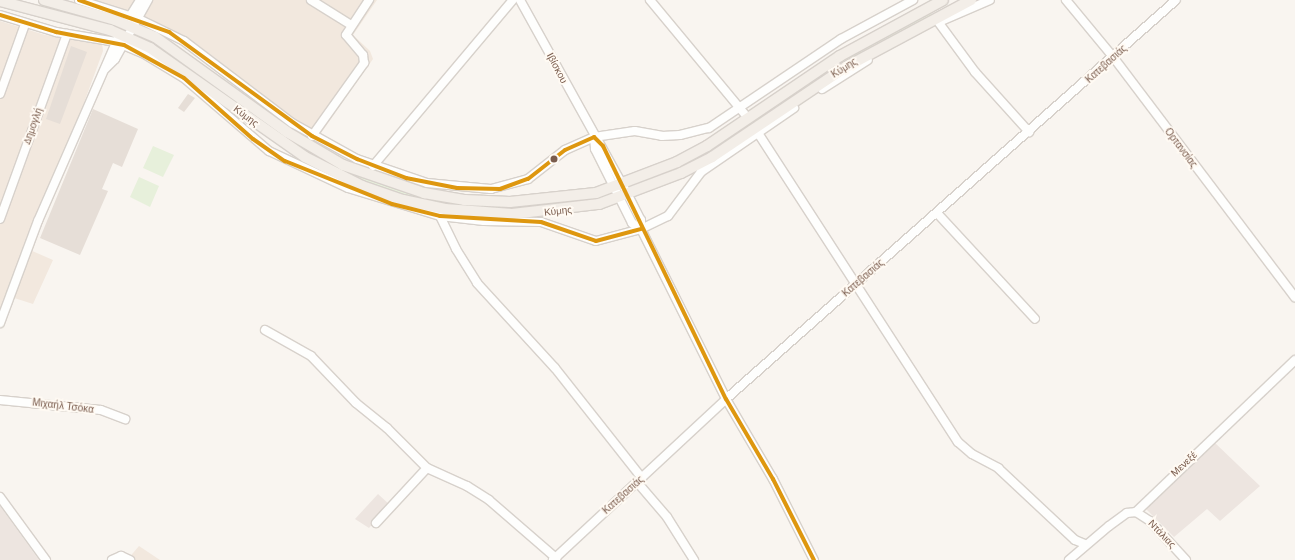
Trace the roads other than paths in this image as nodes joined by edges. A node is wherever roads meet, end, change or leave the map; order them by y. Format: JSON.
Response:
{"nodes":[{"id":1,"x":44,"y":0,"type":"edge"},
{"id":2,"x":79,"y":0,"type":"edge"},
{"id":3,"x":140,"y":0,"type":"edge"},
{"id":4,"x":148,"y":0,"type":"edge"},
{"id":5,"x":311,"y":0,"type":"edge"},
{"id":6,"x":370,"y":0,"type":"edge"},
{"id":7,"x":513,"y":0,"type":"edge"},
{"id":8,"x":520,"y":0,"type":"edge"},
{"id":9,"x":650,"y":0,"type":"edge"},
{"id":10,"x":913,"y":0,"type":"edge"},
{"id":11,"x":943,"y":0,"type":"edge"},
{"id":12,"x":970,"y":0,"type":"edge"},
{"id":13,"x":990,"y":0,"type":"edge"},
{"id":14,"x":1066,"y":0,"type":"edge"},
{"id":15,"x":1176,"y":0,"type":"edge"},
{"id":16,"x":0,"y":1,"type":"edge"},
{"id":17,"x":0,"y":15,"type":"edge"},
{"id":18,"x":132,"y":21,"type":"junction"},
{"id":19,"x":939,"y":23,"type":"junction"},
{"id":20,"x":25,"y":24,"type":"junction"},
{"id":21,"x":351,"y":25,"type":"junction"},
{"id":22,"x":67,"y":34,"type":"junction"},
{"id":23,"x":122,"y":40,"type":"junction"},
{"id":24,"x":1114,"y":58,"type":"junction"},
{"id":25,"x":0,"y":94,"type":"edge"},
{"id":26,"x":740,"y":108,"type":"junction"},
{"id":27,"x":748,"y":118,"type":"junction"},
{"id":28,"x":1029,"y":132,"type":"junction"},
{"id":29,"x":758,"y":133,"type":"junction"},
{"id":30,"x":312,"y":136,"type":"junction"},
{"id":31,"x":594,"y":137,"type":"junction"},
{"id":32,"x":373,"y":166,"type":"junction"},
{"id":33,"x":619,"y":186,"type":"junction"},
{"id":34,"x":624,"y":196,"type":"junction"},
{"id":35,"x":937,"y":213,"type":"junction"},
{"id":36,"x":440,"y":216,"type":"junction"},
{"id":37,"x":0,"y":219,"type":"edge"},
{"id":38,"x":641,"y":229,"type":"junction"},
{"id":39,"x":856,"y":285,"type":"junction"},
{"id":40,"x":1295,"y":297,"type":"edge"},
{"id":41,"x":1035,"y":319,"type":"dead end"},
{"id":42,"x":0,"y":323,"type":"edge"},
{"id":43,"x":265,"y":330,"type":"dead end"},
{"id":44,"x":1295,"y":360,"type":"edge"},
{"id":45,"x":726,"y":399,"type":"junction"},
{"id":46,"x":0,"y":400,"type":"edge"},
{"id":47,"x":125,"y":419,"type":"dead end"},
{"id":48,"x":427,"y":468,"type":"junction"},
{"id":49,"x":639,"y":480,"type":"junction"},
{"id":50,"x":0,"y":498,"type":"edge"},
{"id":51,"x":1136,"y":512,"type":"junction"},
{"id":52,"x":376,"y":523,"type":"dead end"},
{"id":53,"x":1085,"y":544,"type":"junction"},
{"id":54,"x":555,"y":559,"type":"edge"},
{"id":55,"x":46,"y":560,"type":"edge"},
{"id":56,"x":112,"y":560,"type":"edge"},
{"id":57,"x":130,"y":560,"type":"edge"},
{"id":58,"x":694,"y":560,"type":"edge"},
{"id":59,"x":814,"y":560,"type":"edge"},
{"id":60,"x":1069,"y":560,"type":"edge"},
{"id":61,"x":1186,"y":560,"type":"edge"}],
"edges":[{"from":1,"to":18,"type":"main road","name":"Κύμης"},
{"from":2,"to":18,"type":"street"},
{"from":3,"to":18,"type":"street"},
{"from":4,"to":18,"type":"street"},
{"from":5,"to":21,"type":"street"},
{"from":6,"to":21,"type":"street"},
{"from":7,"to":32,"type":"street"},
{"from":8,"to":31,"type":"street","name":"Ιβίσκου"},
{"from":9,"to":26,"type":"street"},
{"from":10,"to":26,"type":"street"},
{"from":11,"to":27,"type":"main road","name":"Κύμης"},
{"from":12,"to":34,"type":"main road","name":"Κύμης"},
{"from":13,"to":19,"type":"street"},
{"from":14,"to":24,"type":"street","name":"Ορτανσίας"},
{"from":15,"to":24,"type":"street","name":"Κατεβασιάς"},
{"from":16,"to":23,"type":"main road","name":"Κύμης"},
{"from":17,"to":20,"type":"street"},
{"from":18,"to":23,"type":"street"},
{"from":18,"to":30,"type":"street"},
{"from":18,"to":33,"type":"main road","name":"Κύμης"},
{"from":19,"to":28,"type":"street"},
{"from":19,"to":29,"type":"street"},
{"from":20,"to":22,"type":"street"},
{"from":20,"to":25,"type":"street"},
{"from":21,"to":30,"type":"street"},
{"from":22,"to":23,"type":"street"},
{"from":22,"to":37,"type":"street","name":"Δημογλή"},
{"from":23,"to":34,"type":"main road","name":"Κύμης"},
{"from":23,"to":36,"type":"street"},
{"from":23,"to":42,"type":"street"},
{"from":24,"to":28,"type":"street","name":"Κατεβασιάς"},
{"from":24,"to":40,"type":"street","name":"Ορτανσίας"},
{"from":26,"to":27,"type":"street"},
{"from":26,"to":31,"type":"street"},
{"from":27,"to":33,"type":"main road","name":"Κύμης"},
{"from":28,"to":35,"type":"street","name":"Κατεβασιάς"},
{"from":29,"to":38,"type":"street"},
{"from":29,"to":39,"type":"street"},
{"from":30,"to":32,"type":"street"},
{"from":31,"to":32,"type":"street"},
{"from":31,"to":33,"type":"street","name":"Ιβίσκου"},
{"from":33,"to":34,"type":"street","name":"Ιβίσκου"},
{"from":34,"to":38,"type":"street","name":"Ιβίσκου"},
{"from":35,"to":39,"type":"street","name":"Κατεβασιάς"},
{"from":35,"to":41,"type":"street"},
{"from":36,"to":38,"type":"street"},
{"from":36,"to":49,"type":"street"},
{"from":38,"to":45,"type":"street","name":"Ιβίσκου"},
{"from":39,"to":45,"type":"street","name":"Κατεβασιάς"},
{"from":39,"to":53,"type":"street"},
{"from":43,"to":48,"type":"street"},
{"from":44,"to":51,"type":"street","name":"Μενεξέ"},
{"from":45,"to":49,"type":"street","name":"Κατεβασιάς"},
{"from":45,"to":59,"type":"street","name":"Ιβίσκου"},
{"from":46,"to":47,"type":"street","name":"Μιχαήλ Τσόκα"},
{"from":48,"to":52,"type":"street"},
{"from":48,"to":54,"type":"street"},
{"from":49,"to":54,"type":"street","name":"Κατεβασιάς"},
{"from":49,"to":58,"type":"street"},
{"from":50,"to":55,"type":"street"},
{"from":51,"to":53,"type":"street","name":"Μενεξέ"},
{"from":51,"to":61,"type":"street","name":"Ντάλιας"},
{"from":53,"to":60,"type":"street","name":"Μενεξέ"},
{"from":56,"to":57,"type":"street"}]}
